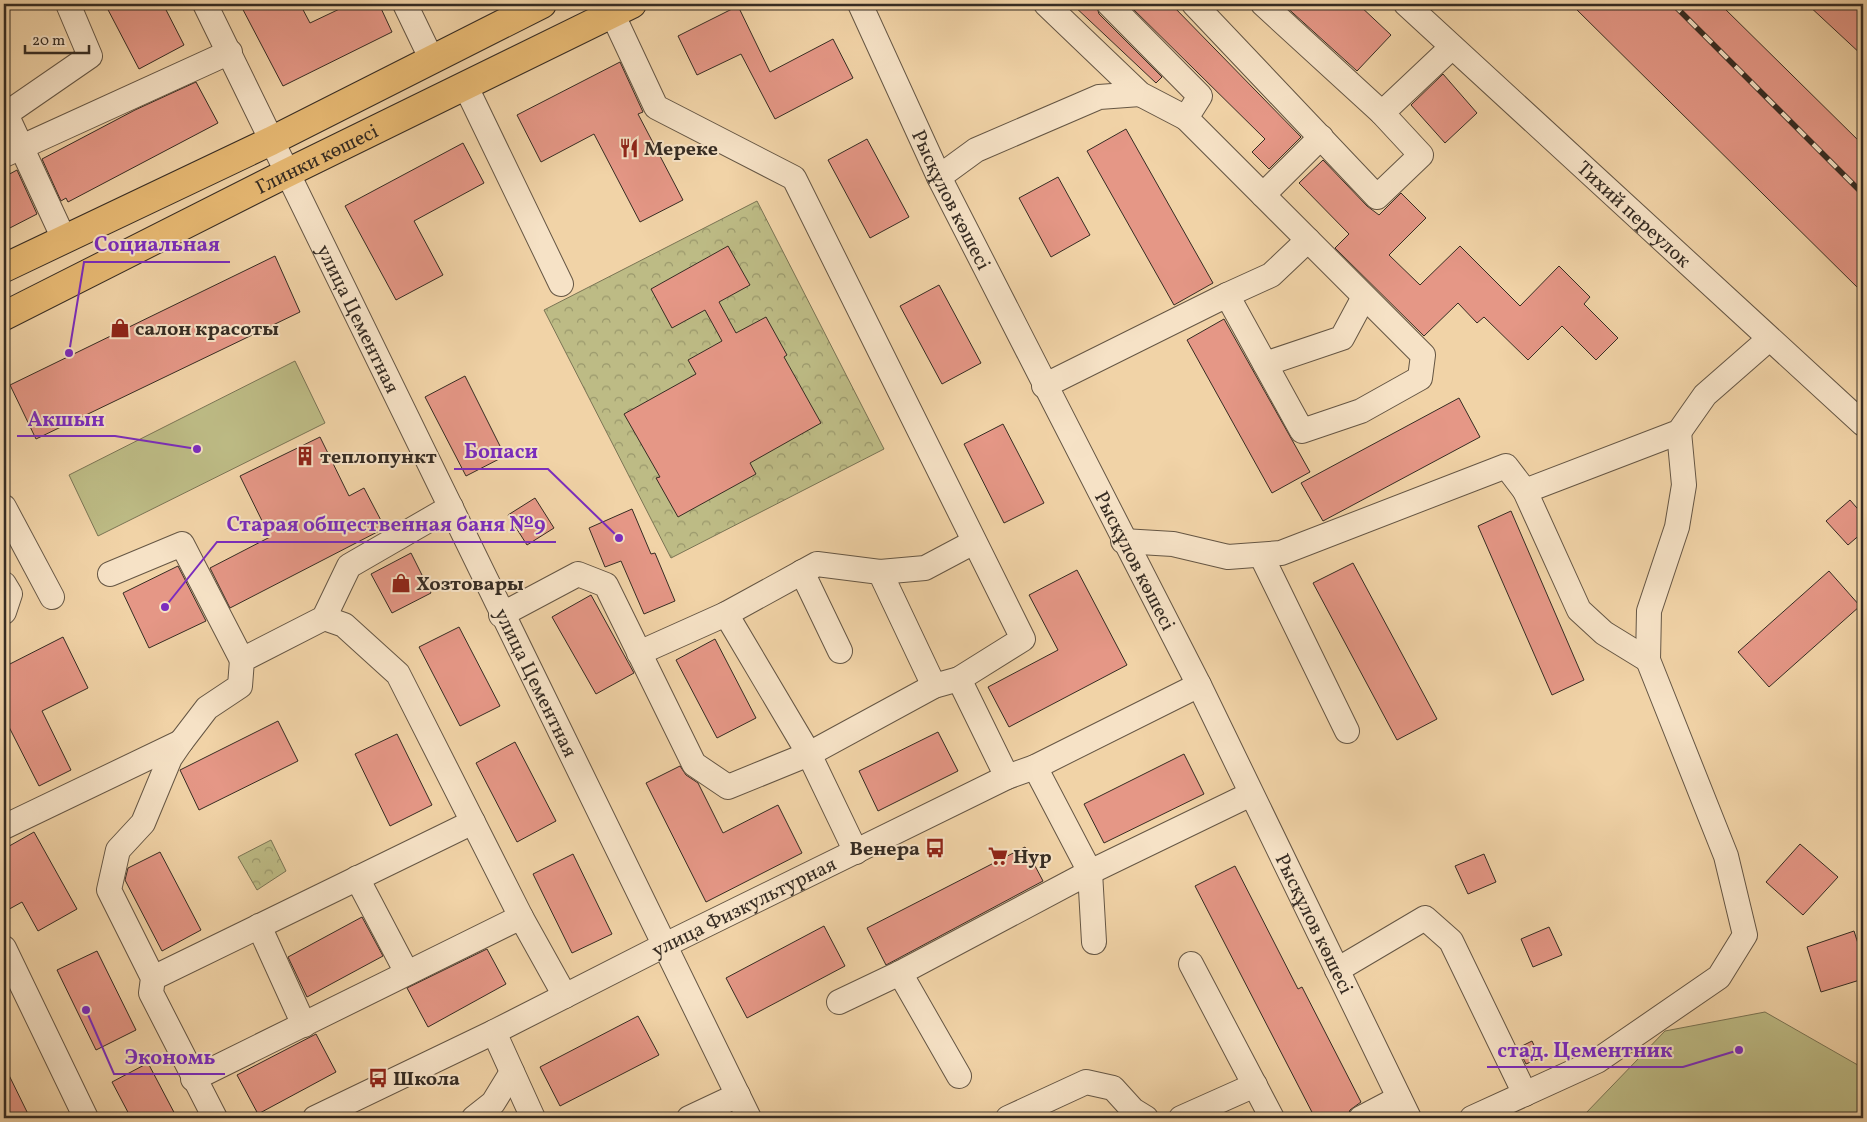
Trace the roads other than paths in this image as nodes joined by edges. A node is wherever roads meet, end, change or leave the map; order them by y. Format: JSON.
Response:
{"nodes":[{"id":1,"x":68,"y":4,"type":"edge"},
{"id":2,"x":205,"y":4,"type":"edge"},
{"id":3,"x":405,"y":4,"type":"edge"},
{"id":4,"x":542,"y":4,"type":"edge"},
{"id":5,"x":860,"y":4,"type":"edge"},
{"id":6,"x":1046,"y":4,"type":"edge"},
{"id":7,"x":1109,"y":4,"type":"edge"},
{"id":8,"x":1194,"y":4,"type":"edge"},
{"id":9,"x":1263,"y":4,"type":"edge"},
{"id":10,"x":1406,"y":4,"type":"edge"},
{"id":11,"x":622,"y":9,"type":"edge"},
{"id":12,"x":1452,"y":47,"type":"junction"},
{"id":13,"x":230,"y":52,"type":"junction"},
{"id":14,"x":431,"y":58,"type":"junction"},
{"id":15,"x":465,"y":85,"type":"junction"},
{"id":16,"x":1140,"y":94,"type":"junction"},
{"id":17,"x":1382,"y":114,"type":"junction"},
{"id":18,"x":1186,"y":118,"type":"junction"},
{"id":19,"x":1321,"y":137,"type":"junction"},
{"id":20,"x":271,"y":141,"type":"junction"},
{"id":21,"x":13,"y":150,"type":"edge"},
{"id":22,"x":287,"y":173,"type":"junction"},
{"id":23,"x":939,"y":177,"type":"junction"},
{"id":24,"x":1263,"y":195,"type":"junction"},
{"id":25,"x":64,"y":239,"type":"junction"},
{"id":26,"x":1308,"y":240,"type":"junction"},
{"id":27,"x":4,"y":268,"type":"edge"},
{"id":28,"x":561,"y":284,"type":"dead end"},
{"id":29,"x":1227,"y":295,"type":"junction"},
{"id":30,"x":1364,"y":297,"type":"junction"},
{"id":31,"x":4,"y":316,"type":"edge"},
{"id":32,"x":1770,"y":339,"type":"junction"},
{"id":33,"x":1265,"y":364,"type":"junction"},
{"id":34,"x":1044,"y":386,"type":"junction"},
{"id":35,"x":1863,"y":424,"type":"edge"},
{"id":36,"x":1679,"y":432,"type":"junction"},
{"id":37,"x":1525,"y":491,"type":"junction"},
{"id":38,"x":4,"y":507,"type":"edge"},
{"id":39,"x":451,"y":507,"type":"junction"},
{"id":40,"x":1123,"y":541,"type":"junction"},
{"id":41,"x":974,"y":542,"type":"junction"},
{"id":42,"x":1261,"y":555,"type":"junction"},
{"id":43,"x":802,"y":572,"type":"junction"},
{"id":44,"x":880,"y":572,"type":"junction"},
{"id":45,"x":110,"y":574,"type":"dead end"},
{"id":46,"x":4,"y":584,"type":"edge"},
{"id":47,"x":52,"y":598,"type":"dead end"},
{"id":48,"x":4,"y":612,"type":"edge"},
{"id":49,"x":726,"y":614,"type":"junction"},
{"id":50,"x":501,"y":615,"type":"junction"},
{"id":51,"x":324,"y":618,"type":"junction"},
{"id":52,"x":840,"y":651,"type":"dead end"},
{"id":53,"x":640,"y":653,"type":"junction"},
{"id":54,"x":242,"y":660,"type":"junction"},
{"id":55,"x":1648,"y":660,"type":"junction"},
{"id":56,"x":959,"y":678,"type":"junction"},
{"id":57,"x":934,"y":686,"type":"junction"},
{"id":58,"x":1199,"y":686,"type":"junction"},
{"id":59,"x":1347,"y":732,"type":"dead end"},
{"id":60,"x":181,"y":742,"type":"junction"},
{"id":61,"x":808,"y":754,"type":"junction"},
{"id":62,"x":1035,"y":767,"type":"junction"},
{"id":63,"x":1007,"y":777,"type":"junction"},
{"id":64,"x":1251,"y":794,"type":"junction"},
{"id":65,"x":473,"y":822,"type":"junction"},
{"id":66,"x":4,"y":827,"type":"edge"},
{"id":67,"x":856,"y":852,"type":"junction"},
{"id":68,"x":1090,"y":872,"type":"junction"},
{"id":69,"x":357,"y":878,"type":"junction"},
{"id":70,"x":521,"y":917,"type":"junction"},
{"id":71,"x":259,"y":926,"type":"junction"},
{"id":72,"x":1094,"y":942,"type":"dead end"},
{"id":73,"x":664,"y":946,"type":"junction"},
{"id":74,"x":4,"y":948,"type":"edge"},
{"id":75,"x":1191,"y":964,"type":"dead end"},
{"id":76,"x":1337,"y":970,"type":"junction"},
{"id":77,"x":900,"y":972,"type":"junction"},
{"id":78,"x":407,"y":973,"type":"junction"},
{"id":79,"x":153,"y":978,"type":"junction"},
{"id":80,"x":566,"y":996,"type":"junction"},
{"id":81,"x":839,"y":1002,"type":"dead end"},
{"id":82,"x":304,"y":1025,"type":"junction"},
{"id":83,"x":494,"y":1032,"type":"junction"},
{"id":84,"x":512,"y":1072,"type":"junction"},
{"id":85,"x":959,"y":1076,"type":"dead end"},
{"id":86,"x":193,"y":1079,"type":"junction"},
{"id":87,"x":1255,"y":1085,"type":"junction"},
{"id":88,"x":1525,"y":1094,"type":"junction"},
{"id":89,"x":738,"y":1095,"type":"junction"},
{"id":90,"x":1404,"y":1108,"type":"edge"},
{"id":91,"x":86,"y":1118,"type":"edge"},
{"id":92,"x":214,"y":1118,"type":"edge"},
{"id":93,"x":319,"y":1118,"type":"edge"},
{"id":94,"x":474,"y":1118,"type":"edge"},
{"id":95,"x":533,"y":1118,"type":"edge"},
{"id":96,"x":689,"y":1118,"type":"edge"},
{"id":97,"x":749,"y":1118,"type":"edge"},
{"id":98,"x":1008,"y":1118,"type":"edge"},
{"id":99,"x":1146,"y":1118,"type":"edge"},
{"id":100,"x":1182,"y":1118,"type":"edge"},
{"id":101,"x":1272,"y":1118,"type":"edge"},
{"id":102,"x":1361,"y":1118,"type":"edge"},
{"id":103,"x":1472,"y":1118,"type":"edge"}],
"edges":[{"from":1,"to":21,"type":"street"},
{"from":2,"to":13,"type":"street","name":"улица Цементная"},
{"from":3,"to":14,"type":"street"},
{"from":4,"to":14,"type":"main road","name":"Глинки көшесі"},
{"from":5,"to":23,"type":"street","name":"Рысқұлов көшесі"},
{"from":6,"to":16,"type":"street"},
{"from":7,"to":18,"type":"street"},
{"from":8,"to":19,"type":"street"},
{"from":9,"to":17,"type":"street"},
{"from":10,"to":12,"type":"street","name":"Тихий переулок"},
{"from":11,"to":15,"type":"main road","name":"Глинки көшесі"},
{"from":11,"to":41,"type":"street"},
{"from":12,"to":17,"type":"street"},
{"from":12,"to":32,"type":"street","name":"Тихий переулок"},
{"from":13,"to":20,"type":"street","name":"улица Цементная"},
{"from":13,"to":21,"type":"street"},
{"from":14,"to":20,"type":"main road","name":"Глинки көшесі"},
{"from":15,"to":22,"type":"main road","name":"Глинки көшесі"},
{"from":15,"to":28,"type":"street"},
{"from":16,"to":18,"type":"street"},
{"from":16,"to":23,"type":"street"},
{"from":17,"to":19,"type":"street"},
{"from":18,"to":24,"type":"street"},
{"from":19,"to":24,"type":"street"},
{"from":20,"to":22,"type":"street","name":"улица Цементная"},
{"from":20,"to":25,"type":"main road","name":"Глинки көшесі"},
{"from":21,"to":25,"type":"street"},
{"from":22,"to":31,"type":"main road","name":"Глинки көшесі"},
{"from":22,"to":39,"type":"street","name":"улица Цементная"},
{"from":23,"to":34,"type":"street","name":"Рысқұлов көшесі"},
{"from":24,"to":26,"type":"street"},
{"from":25,"to":27,"type":"main road","name":"Глинки көшесі"},
{"from":26,"to":29,"type":"street"},
{"from":26,"to":30,"type":"street"},
{"from":29,"to":33,"type":"street"},
{"from":29,"to":34,"type":"street"},
{"from":30,"to":33,"type":"street"},
{"from":30,"to":33,"type":"street"},
{"from":32,"to":35,"type":"street","name":"Тихий переулок"},
{"from":32,"to":36,"type":"street"},
{"from":34,"to":40,"type":"street","name":"Рысқұлов көшесі"},
{"from":36,"to":37,"type":"street"},
{"from":36,"to":55,"type":"street"},
{"from":37,"to":42,"type":"street"},
{"from":37,"to":55,"type":"street"},
{"from":38,"to":47,"type":"street"},
{"from":39,"to":50,"type":"street","name":"улица Цементная"},
{"from":39,"to":51,"type":"street"},
{"from":40,"to":42,"type":"street"},
{"from":40,"to":58,"type":"street","name":"Рысқұлов көшесі"},
{"from":41,"to":44,"type":"street"},
{"from":41,"to":56,"type":"street"},
{"from":42,"to":59,"type":"street"},
{"from":43,"to":44,"type":"street"},
{"from":43,"to":49,"type":"street"},
{"from":43,"to":52,"type":"street"},
{"from":44,"to":57,"type":"street"},
{"from":45,"to":54,"type":"street"},
{"from":46,"to":48,"type":"street"},
{"from":49,"to":53,"type":"street"},
{"from":49,"to":61,"type":"street"},
{"from":50,"to":53,"type":"street"},
{"from":50,"to":73,"type":"street","name":"улица Цементная"},
{"from":51,"to":54,"type":"street"},
{"from":51,"to":65,"type":"street"},
{"from":53,"to":61,"type":"street"},
{"from":54,"to":60,"type":"street"},
{"from":55,"to":88,"type":"street"},
{"from":56,"to":57,"type":"street"},
{"from":56,"to":63,"type":"street"},
{"from":57,"to":61,"type":"street"},
{"from":58,"to":62,"type":"street","name":"улица Физкультурная"},
{"from":58,"to":64,"type":"street","name":"Рысқұлов көшесі"},
{"from":60,"to":66,"type":"street"},
{"from":60,"to":79,"type":"street"},
{"from":61,"to":67,"type":"street"},
{"from":62,"to":63,"type":"street","name":"улица Физкультурная"},
{"from":62,"to":68,"type":"street"},
{"from":63,"to":67,"type":"street","name":"улица Физкультурная"},
{"from":64,"to":68,"type":"street"},
{"from":64,"to":76,"type":"street","name":"Рысқұлов көшесі"},
{"from":65,"to":69,"type":"street"},
{"from":65,"to":70,"type":"street"},
{"from":67,"to":73,"type":"street","name":"улица Физкультурная"},
{"from":68,"to":72,"type":"street"},
{"from":68,"to":77,"type":"street"},
{"from":69,"to":71,"type":"street"},
{"from":69,"to":78,"type":"street"},
{"from":70,"to":78,"type":"street"},
{"from":70,"to":80,"type":"street"},
{"from":71,"to":79,"type":"street"},
{"from":71,"to":82,"type":"street"},
{"from":73,"to":80,"type":"street","name":"улица Физкультурная"},
{"from":73,"to":89,"type":"street","name":"улица Цементная"},
{"from":74,"to":91,"type":"street"},
{"from":75,"to":87,"type":"street"},
{"from":76,"to":88,"type":"street"},
{"from":76,"to":90,"type":"street","name":"Рысқұлов көшесі"},
{"from":77,"to":81,"type":"street"},
{"from":77,"to":85,"type":"street"},
{"from":78,"to":82,"type":"street"},
{"from":79,"to":86,"type":"street"},
{"from":80,"to":83,"type":"street","name":"улица Физкультурная"},
{"from":82,"to":86,"type":"street"},
{"from":83,"to":84,"type":"street"},
{"from":83,"to":93,"type":"street","name":"улица Физкультурная"},
{"from":84,"to":94,"type":"street"},
{"from":84,"to":95,"type":"street"},
{"from":86,"to":92,"type":"street"},
{"from":87,"to":100,"type":"street"},
{"from":87,"to":101,"type":"street"},
{"from":88,"to":103,"type":"street"},
{"from":89,"to":96,"type":"street"},
{"from":89,"to":97,"type":"street","name":"улица Цементная"},
{"from":90,"to":102,"type":"street"},
{"from":98,"to":99,"type":"street"}]}
